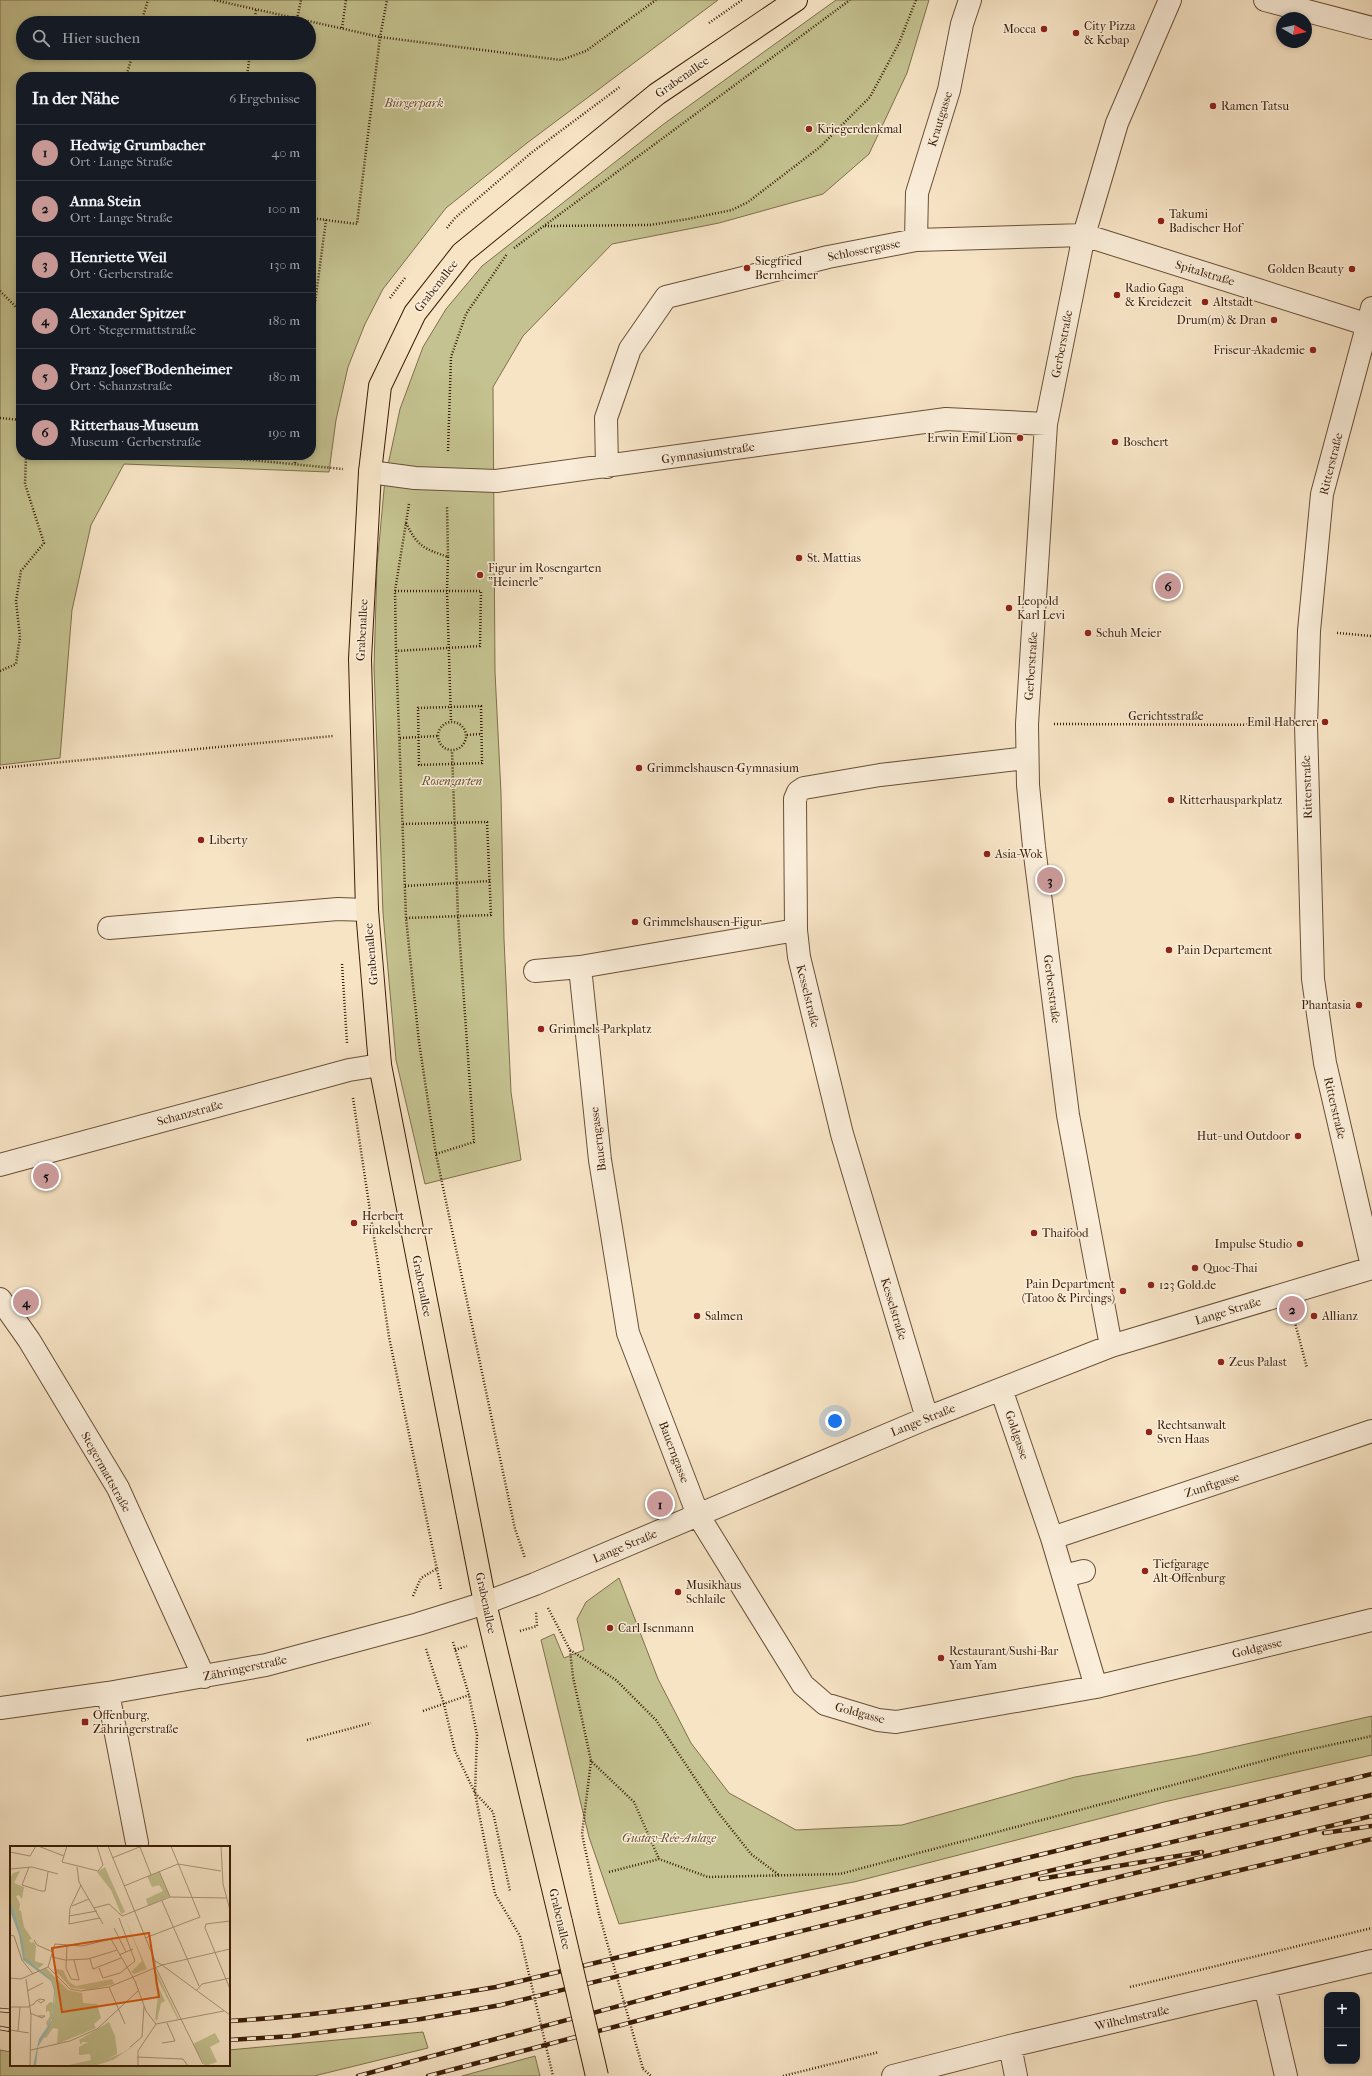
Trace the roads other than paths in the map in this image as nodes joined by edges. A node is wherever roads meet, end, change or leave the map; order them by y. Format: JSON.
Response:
{"nodes":[{"id":1,"x":796,"y":0,"type":"edge"},
{"id":2,"x":970,"y":0,"type":"edge"},
{"id":3,"x":1170,"y":0,"type":"edge"},
{"id":4,"x":1265,"y":0,"type":"edge"},
{"id":5,"x":1299,"y":4,"type":"edge"},
{"id":6,"x":1372,"y":28,"type":"edge"},
{"id":7,"x":1084,"y":235,"type":"junction"},
{"id":8,"x":916,"y":240,"type":"junction"},
{"id":9,"x":1370,"y":319,"type":"edge"},
{"id":10,"x":1046,"y":424,"type":"junction"},
{"id":11,"x":606,"y":467,"type":"junction"},
{"id":12,"x":370,"y":472,"type":"junction"},
{"id":13,"x":1027,"y":758,"type":"junction"},
{"id":14,"x":367,"y":910,"type":"junction"},
{"id":15,"x":109,"y":928,"type":"dead end"},
{"id":16,"x":796,"y":930,"type":"junction"},
{"id":17,"x":580,"y":967,"type":"junction"},
{"id":18,"x":535,"y":971,"type":"dead end"},
{"id":19,"x":380,"y":1065,"type":"junction"},
{"id":20,"x":0,"y":1165,"type":"edge"},
{"id":21,"x":1372,"y":1267,"type":"edge"},
{"id":22,"x":0,"y":1299,"type":"edge"},
{"id":23,"x":1111,"y":1346,"type":"junction"},
{"id":24,"x":1001,"y":1389,"type":"junction"},
{"id":25,"x":927,"y":1418,"type":"junction"},
{"id":26,"x":1372,"y":1431,"type":"edge"},
{"id":27,"x":698,"y":1515,"type":"junction"},
{"id":28,"x":1052,"y":1538,"type":"junction"},
{"id":29,"x":485,"y":1603,"type":"junction"},
{"id":30,"x":1372,"y":1620,"type":"edge"},
{"id":31,"x":204,"y":1677,"type":"junction"},
{"id":32,"x":1096,"y":1687,"type":"junction"},
{"id":33,"x":108,"y":1693,"type":"junction"},
{"id":34,"x":0,"y":1708,"type":"edge"},
{"id":35,"x":136,"y":1843,"type":"dead end"},
{"id":36,"x":1372,"y":1961,"type":"edge"},
{"id":37,"x":1265,"y":1986,"type":"junction"},
{"id":38,"x":1010,"y":2046,"type":"junction"},
{"id":39,"x":597,"y":2076,"type":"edge"},
{"id":40,"x":893,"y":2076,"type":"edge"},
{"id":41,"x":1016,"y":2076,"type":"edge"},
{"id":42,"x":1286,"y":2076,"type":"edge"}],
"edges":[{"from":1,"to":12,"type":"main road","name":"Grabenallee"},
{"from":2,"to":8,"type":"street","name":"Krautgasse"},
{"from":3,"to":7,"type":"street","name":"Gerberstraße"},
{"from":4,"to":5,"type":"street"},
{"from":5,"to":6,"type":"street"},
{"from":7,"to":8,"type":"street","name":"Schlossergasse"},
{"from":7,"to":9,"type":"street","name":"Spitalstraße"},
{"from":7,"to":10,"type":"street","name":"Gerberstraße"},
{"from":8,"to":11,"type":"street","name":"Schlossergasse"},
{"from":9,"to":21,"type":"street","name":"Ritterstraße"},
{"from":10,"to":11,"type":"street","name":"Gymnasiumstraße"},
{"from":10,"to":13,"type":"street","name":"Gerberstraße"},
{"from":11,"to":12,"type":"street","name":"Gymnasiumstraße"},
{"from":12,"to":14,"type":"main road","name":"Grabenallee"},
{"from":13,"to":16,"type":"street","name":"Kesselstraße"},
{"from":13,"to":23,"type":"street","name":"Gerberstraße"},
{"from":14,"to":15,"type":"street"},
{"from":14,"to":19,"type":"main road","name":"Grabenallee"},
{"from":16,"to":17,"type":"street"},
{"from":16,"to":25,"type":"street","name":"Kesselstraße"},
{"from":17,"to":18,"type":"street"},
{"from":17,"to":27,"type":"street","name":"Bauerngasse"},
{"from":19,"to":20,"type":"street","name":"Schanzstraße"},
{"from":19,"to":29,"type":"main road","name":"Grabenallee"},
{"from":21,"to":23,"type":"street","name":"Lange Straße"},
{"from":22,"to":31,"type":"street","name":"Stegermattstraße"},
{"from":23,"to":24,"type":"street","name":"Lange Straße"},
{"from":24,"to":25,"type":"street","name":"Lange Straße"},
{"from":24,"to":28,"type":"street","name":"Goldgasse"},
{"from":25,"to":27,"type":"street","name":"Lange Straße"},
{"from":26,"to":28,"type":"street","name":"Zunftgasse"},
{"from":27,"to":29,"type":"street","name":"Lange Straße"},
{"from":27,"to":32,"type":"street","name":"Goldgasse"},
{"from":28,"to":32,"type":"street","name":"Goldgasse"},
{"from":29,"to":31,"type":"street","name":"Zähringerstraße"},
{"from":29,"to":39,"type":"main road","name":"Grabenallee","bridge":true},
{"from":30,"to":32,"type":"street","name":"Goldgasse"},
{"from":31,"to":33,"type":"street","name":"Zähringerstraße"},
{"from":33,"to":34,"type":"street","name":"Zähringerstraße"},
{"from":33,"to":35,"type":"street"},
{"from":36,"to":37,"type":"street","name":"Wilhelmstraße"},
{"from":37,"to":38,"type":"street","name":"Wilhelmstraße"},
{"from":37,"to":42,"type":"street"},
{"from":38,"to":40,"type":"street","name":"Wilhelmstraße"},
{"from":38,"to":41,"type":"street"}]}
